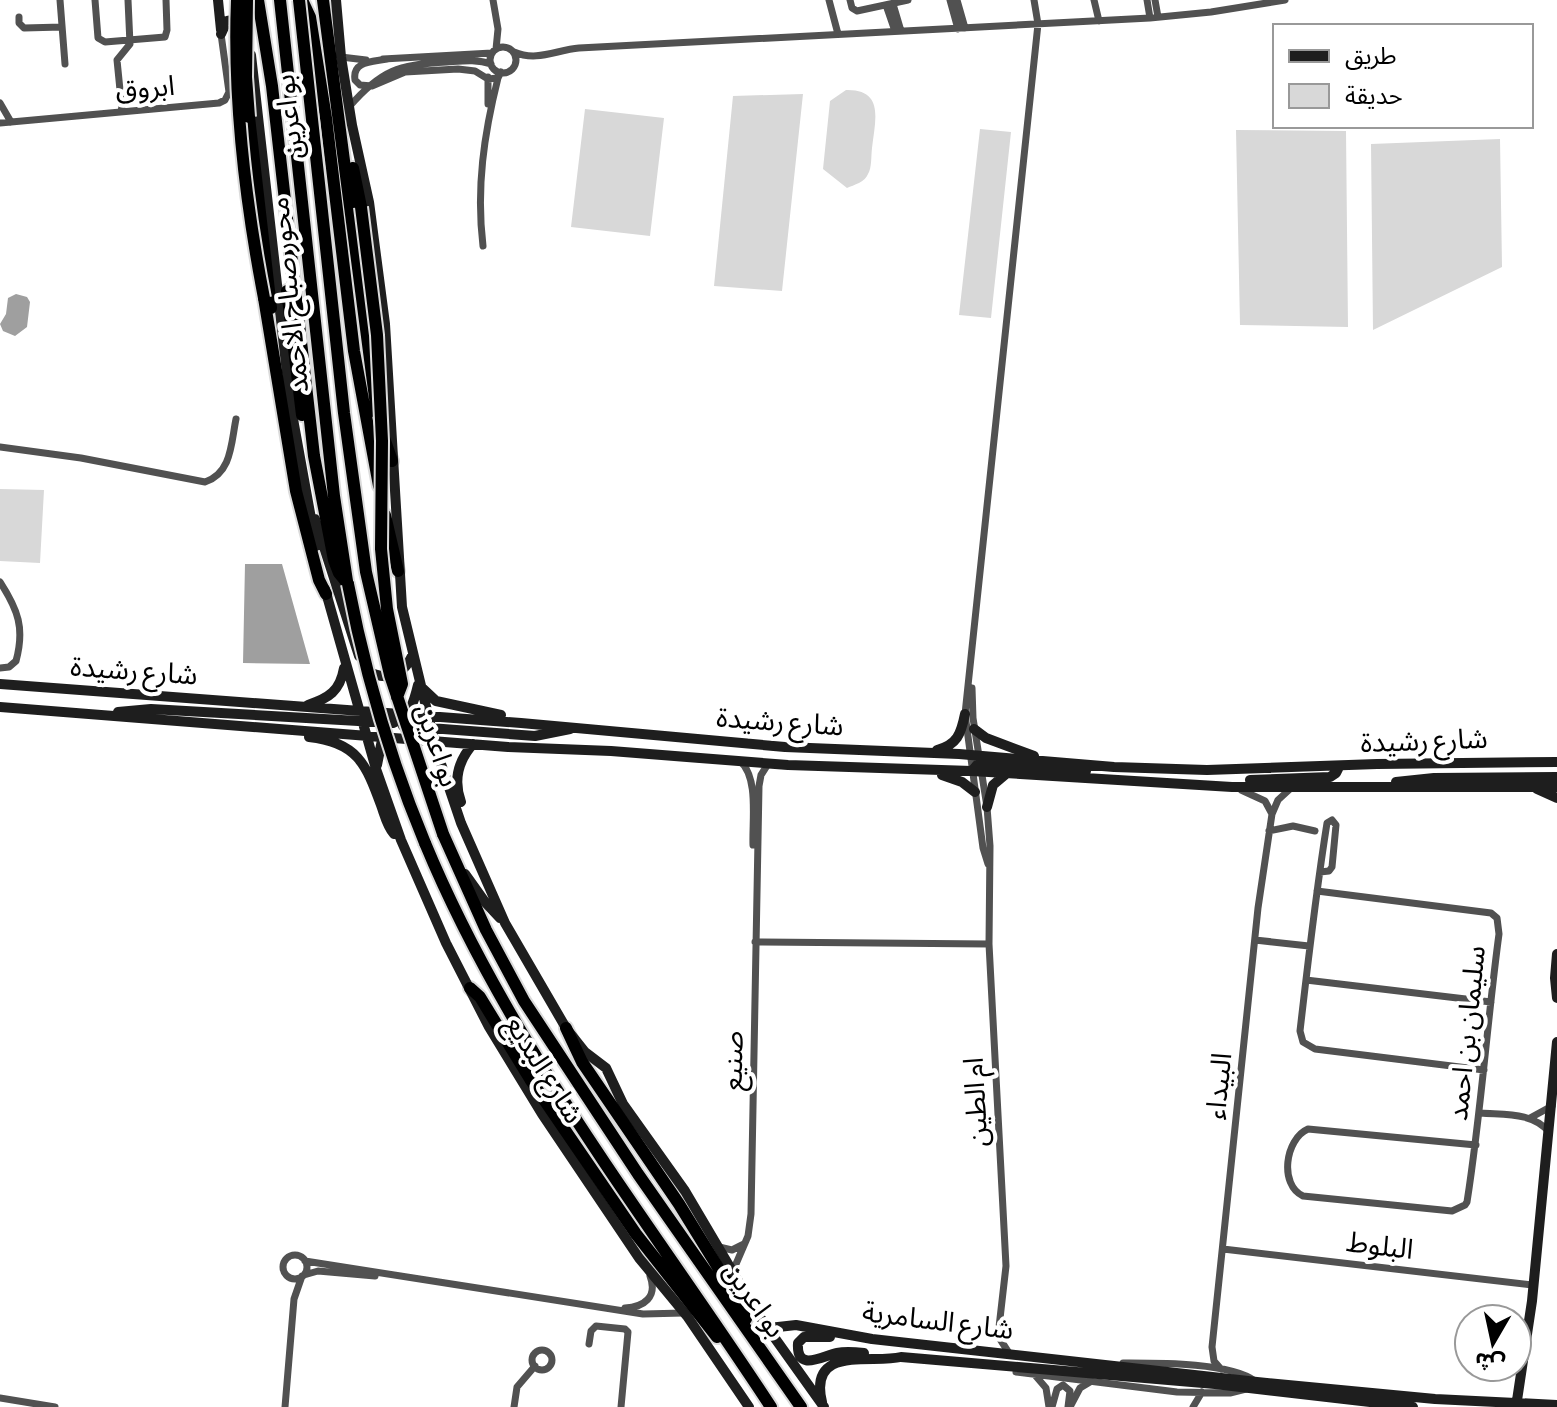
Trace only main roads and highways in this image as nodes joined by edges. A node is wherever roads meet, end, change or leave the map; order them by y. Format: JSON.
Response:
{"nodes":[{"id":1,"x":218,"y":0,"type":"edge"},
{"id":2,"x":237,"y":0,"type":"edge"},
{"id":3,"x":248,"y":0,"type":"edge"},
{"id":4,"x":258,"y":0,"type":"edge"},
{"id":5,"x":280,"y":0,"type":"edge"},
{"id":6,"x":300,"y":0,"type":"edge"},
{"id":7,"x":323,"y":0,"type":"edge"},
{"id":8,"x":336,"y":0,"type":"edge"},
{"id":9,"x":245,"y":27,"type":"junction"},
{"id":10,"x":334,"y":87,"type":"junction"},
{"id":11,"x":274,"y":349,"type":"junction"},
{"id":12,"x":392,"y":461,"type":"junction"},
{"id":13,"x":309,"y":511,"type":"junction"},
{"id":14,"x":328,"y":527,"type":"junction"},
{"id":15,"x":398,"y":571,"type":"junction"},
{"id":16,"x":348,"y":584,"type":"junction"},
{"id":17,"x":326,"y":594,"type":"junction"},
{"id":18,"x":412,"y":656,"type":"junction"},
{"id":19,"x":345,"y":662,"type":"junction"},
{"id":20,"x":419,"y":683,"type":"junction"},
{"id":21,"x":0,"y":684,"type":"edge"},
{"id":22,"x":397,"y":697,"type":"junction"},
{"id":23,"x":305,"y":706,"type":"junction"},
{"id":24,"x":0,"y":707,"type":"edge"},
{"id":25,"x":359,"y":710,"type":"junction"},
{"id":26,"x":406,"y":714,"type":"junction"},
{"id":27,"x":965,"y":714,"type":"road end"},
{"id":28,"x":110,"y":715,"type":"junction"},
{"id":29,"x":427,"y":716,"type":"junction"},
{"id":30,"x":181,"y":719,"type":"junction"},
{"id":31,"x":363,"y":723,"type":"junction"},
{"id":32,"x":521,"y":723,"type":"junction"},
{"id":33,"x":395,"y":725,"type":"junction"},
{"id":34,"x":575,"y":727,"type":"junction"},
{"id":35,"x":430,"y":728,"type":"junction"},
{"id":36,"x":974,"y":729,"type":"road end"},
{"id":37,"x":366,"y":735,"type":"junction"},
{"id":38,"x":382,"y":736,"type":"junction"},
{"id":39,"x":408,"y":738,"type":"junction"},
{"id":40,"x":434,"y":740,"type":"junction"},
{"id":41,"x":473,"y":744,"type":"junction"},
{"id":42,"x":1557,"y":752,"type":"edge"},
{"id":43,"x":925,"y":753,"type":"junction"},
{"id":44,"x":1047,"y":761,"type":"junction"},
{"id":45,"x":1510,"y":761,"type":"junction"},
{"id":46,"x":1557,"y":762,"type":"edge"},
{"id":47,"x":975,"y":763,"type":"junction"},
{"id":48,"x":788,"y":765,"type":"junction"},
{"id":49,"x":872,"y":767,"type":"junction"},
{"id":50,"x":1114,"y":767,"type":"junction"},
{"id":51,"x":1339,"y":767,"type":"junction"},
{"id":52,"x":376,"y":769,"type":"junction"},
{"id":53,"x":1006,"y":774,"type":"junction"},
{"id":54,"x":1557,"y":777,"type":"edge"},
{"id":55,"x":1199,"y":785,"type":"junction"},
{"id":56,"x":1528,"y":785,"type":"junction"},
{"id":57,"x":1379,"y":787,"type":"junction"},
{"id":58,"x":1557,"y":787,"type":"edge"},
{"id":59,"x":975,"y":792,"type":"road end"},
{"id":60,"x":1557,"y":798,"type":"edge"},
{"id":61,"x":987,"y":807,"type":"road end"},
{"id":62,"x":461,"y":823,"type":"junction"},
{"id":63,"x":401,"y":840,"type":"junction"},
{"id":64,"x":505,"y":923,"type":"junction"},
{"id":65,"x":1557,"y":954,"type":"edge"},
{"id":66,"x":470,"y":988,"type":"junction"},
{"id":67,"x":1557,"y":998,"type":"edge"},
{"id":68,"x":566,"y":1028,"type":"junction"},
{"id":69,"x":1557,"y":1042,"type":"edge"},
{"id":70,"x":1556,"y":1078,"type":"edge"},
{"id":71,"x":1532,"y":1290,"type":"junction"},
{"id":72,"x":1529,"y":1303,"type":"edge"},
{"id":73,"x":769,"y":1328,"type":"junction"},
{"id":74,"x":751,"y":1334,"type":"junction"},
{"id":75,"x":872,"y":1339,"type":"junction"},
{"id":76,"x":737,"y":1355,"type":"junction"},
{"id":77,"x":901,"y":1357,"type":"junction"},
{"id":78,"x":1515,"y":1383,"type":"edge"},
{"id":79,"x":1252,"y":1385,"type":"junction"},
{"id":80,"x":1515,"y":1388,"type":"junction"},
{"id":81,"x":1338,"y":1394,"type":"junction"},
{"id":82,"x":1489,"y":1403,"type":"junction"},
{"id":83,"x":1557,"y":1405,"type":"edge"},
{"id":84,"x":1512,"y":1406,"type":"edge"},
{"id":85,"x":749,"y":1407,"type":"edge"},
{"id":86,"x":771,"y":1407,"type":"edge"},
{"id":87,"x":801,"y":1407,"type":"edge"},
{"id":88,"x":824,"y":1407,"type":"edge"},
{"id":89,"x":1413,"y":1407,"type":"edge"}],
"edges":[{"from":1,"to":9,"type":"main road"},
{"from":2,"to":9,"type":"main road","name":"بو اعرين"},
{"from":2,"to":11,"type":"highway","bridge":true},
{"from":3,"to":11,"type":"highway","bridge":true},
{"from":3,"to":14,"type":"highway"},
{"from":4,"to":14,"type":"highway"},
{"from":5,"to":16,"type":"highway","name":"محور صباح الاحمد"},
{"from":6,"to":15,"type":"highway"},
{"from":6,"to":22,"type":"highway","name":"بو اعرين","bridge":true},
{"from":7,"to":10,"type":"highway"},
{"from":8,"to":12,"type":"main road","name":"بو اعرين"},
{"from":9,"to":13,"type":"main road","name":"بو اعرين"},
{"from":10,"to":12,"type":"highway"},
{"from":10,"to":22,"type":"highway","bridge":true},
{"from":11,"to":17,"type":"highway"},
{"from":12,"to":15,"type":"main road","name":"بو اعرين"},
{"from":13,"to":17,"type":"main road","name":"بو اعرين"},
{"from":13,"to":18,"type":"main road"},
{"from":14,"to":16,"type":"highway","name":"بو اعرين"},
{"from":15,"to":18,"type":"main road","name":"بو اعرين"},
{"from":16,"to":76,"type":"highway","name":"بو اعرين","bridge":true},
{"from":17,"to":19,"type":"main road","name":"بو اعرين"},
{"from":18,"to":20,"type":"main road","name":"بو اعرين"},
{"from":19,"to":23,"type":"main road"},
{"from":19,"to":25,"type":"main road","name":"بو اعرين"},
{"from":20,"to":26,"type":"main road"},
{"from":20,"to":29,"type":"main road","name":"بو اعرين"},
{"from":20,"to":32,"type":"main road"},
{"from":21,"to":23,"type":"main road","name":"شارع رشيدة"},
{"from":22,"to":74,"type":"highway","name":"بو اعرين","bridge":true},
{"from":23,"to":25,"type":"main road","name":"شارع رشيدة"},
{"from":24,"to":28,"type":"main road","name":"شارع رشيدة"},
{"from":25,"to":26,"type":"main road","name":"شارع رشيدة"},
{"from":25,"to":31,"type":"main road","name":"بو اعرين"},
{"from":25,"to":33,"type":"main road"},
{"from":26,"to":29,"type":"main road","name":"شارع رشيدة"},
{"from":26,"to":33,"type":"main road"},
{"from":27,"to":43,"type":"main road"},
{"from":28,"to":30,"type":"main road","name":"شارع رشيدة"},
{"from":28,"to":31,"type":"main road"},
{"from":29,"to":32,"type":"main road","name":"شارع رشيدة"},
{"from":29,"to":35,"type":"main road","name":"بو اعرين"},
{"from":30,"to":37,"type":"main road","name":"شارع رشيدة"},
{"from":30,"to":63,"type":"main road"},
{"from":31,"to":33,"type":"main road"},
{"from":31,"to":37,"type":"main road","name":"شارع البديع"},
{"from":32,"to":34,"type":"main road","name":"شارع رشيدة"},
{"from":33,"to":35,"type":"main road"},
{"from":33,"to":38,"type":"main road"},
{"from":33,"to":39,"type":"main road"},
{"from":34,"to":35,"type":"main road"},
{"from":34,"to":43,"type":"main road","name":"شارع رشيدة"},
{"from":35,"to":40,"type":"main road","name":"بو اعرين"},
{"from":36,"to":44,"type":"main road"},
{"from":37,"to":38,"type":"main road","name":"شارع رشيدة"},
{"from":37,"to":52,"type":"main road","name":"شارع البديع"},
{"from":38,"to":39,"type":"main road","name":"شارع رشيدة"},
{"from":38,"to":52,"type":"main road"},
{"from":39,"to":40,"type":"main road","name":"شارع رشيدة"},
{"from":39,"to":64,"type":"main road"},
{"from":40,"to":41,"type":"main road","name":"شارع رشيدة"},
{"from":40,"to":62,"type":"main road","name":"بو اعرين"},
{"from":41,"to":48,"type":"main road","name":"شارع رشيدة"},
{"from":41,"to":62,"type":"main road"},
{"from":42,"to":45,"type":"main road"},
{"from":43,"to":47,"type":"main road","name":"شارع رشيدة"},
{"from":44,"to":47,"type":"main road","name":"شارع رشيدة"},
{"from":44,"to":50,"type":"main road","name":"شارع رشيدة"},
{"from":45,"to":46,"type":"main road","name":"شارع رشيدة"},
{"from":45,"to":51,"type":"main road","name":"شارع رشيدة"},
{"from":47,"to":48,"type":"main road"},
{"from":47,"to":49,"type":"main road","name":"شارع رشيدة"},
{"from":47,"to":50,"type":"main road"},
{"from":47,"to":53,"type":"main road","name":"شارع رشيدة"},
{"from":48,"to":49,"type":"main road","name":"شارع رشيدة"},
{"from":49,"to":59,"type":"main road"},
{"from":50,"to":51,"type":"main road","name":"شارع رشيدة"},
{"from":51,"to":55,"type":"main road"},
{"from":52,"to":63,"type":"main road","name":"شارع البديع"},
{"from":53,"to":55,"type":"main road","name":"شارع رشيدة"},
{"from":53,"to":61,"type":"main road"},
{"from":54,"to":57,"type":"main road"},
{"from":55,"to":57,"type":"main road","name":"شارع رشيدة"},
{"from":56,"to":57,"type":"main road","name":"شارع رشيدة"},
{"from":56,"to":58,"type":"main road","name":"شارع رشيدة"},
{"from":56,"to":60,"type":"main road"},
{"from":62,"to":64,"type":"main road","name":"بو اعرين"},
{"from":63,"to":66,"type":"main road","name":"شارع البديع"},
{"from":64,"to":68,"type":"main road","name":"بو اعرين"},
{"from":65,"to":67,"type":"main road"},
{"from":66,"to":76,"type":"highway"},
{"from":66,"to":85,"type":"main road","name":"شارع البديع"},
{"from":68,"to":73,"type":"main road","name":"شارع البديع"},
{"from":68,"to":74,"type":"highway"},
{"from":69,"to":70,"type":"main road"},
{"from":70,"to":71,"type":"main road"},
{"from":71,"to":72,"type":"main road"},
{"from":71,"to":80,"type":"main road"},
{"from":73,"to":75,"type":"main road","name":"شارع السامرية"},
{"from":73,"to":88,"type":"main road","name":"شارع البديع"},
{"from":74,"to":87,"type":"highway","name":"بو اعرين"},
{"from":75,"to":77,"type":"main road"},
{"from":75,"to":79,"type":"main road","name":"شارع السامرية"},
{"from":76,"to":86,"type":"highway","name":"بو اعرين"},
{"from":77,"to":79,"type":"main road","name":"شارع السامرية"},
{"from":77,"to":88,"type":"main road","name":"شارع السامرية"},
{"from":78,"to":80,"type":"main road"},
{"from":79,"to":81,"type":"main road","name":"شارع السامرية"},
{"from":80,"to":82,"type":"main road"},
{"from":80,"to":83,"type":"main road"},
{"from":80,"to":84,"type":"main road"},
{"from":81,"to":82,"type":"main road","name":"شارع السامرية"},
{"from":81,"to":89,"type":"main road","name":"شارع السامرية"},
{"from":82,"to":84,"type":"main road","name":"شارع السامرية"},
{"from":83,"to":84,"type":"main road","name":"شارع السامرية"}]}
